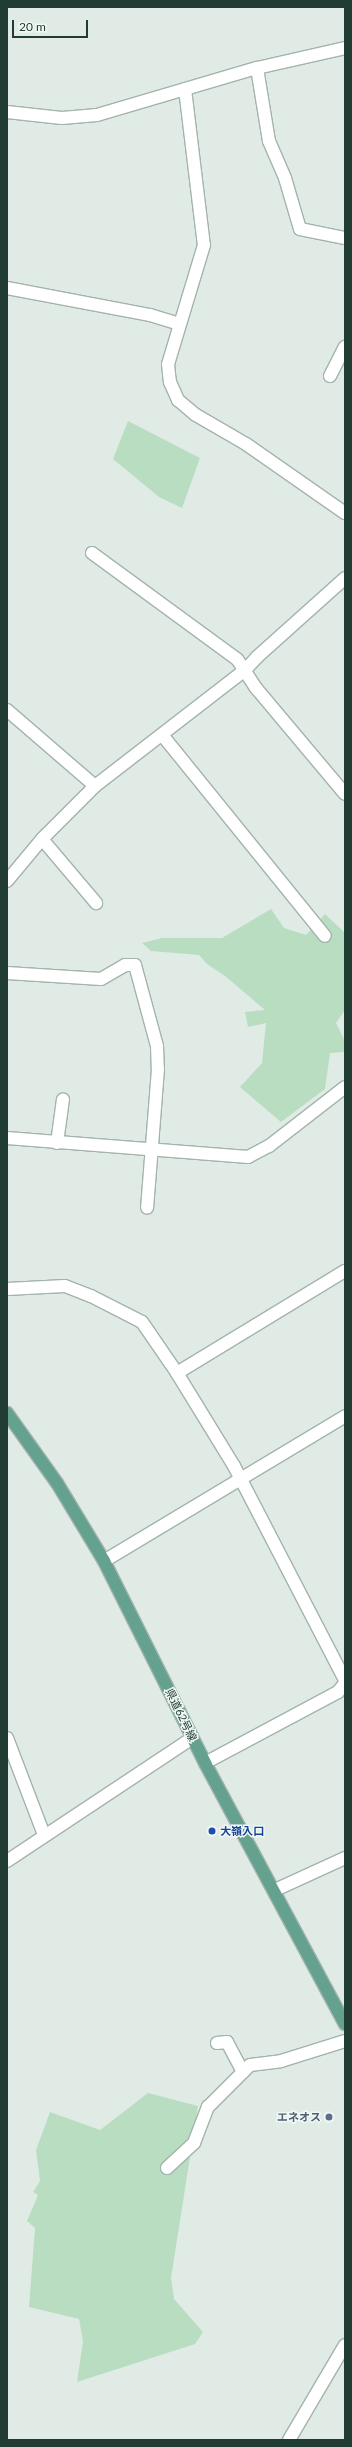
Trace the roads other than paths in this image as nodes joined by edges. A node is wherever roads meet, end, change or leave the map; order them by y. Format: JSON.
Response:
{"nodes":[{"id":1,"x":345,"y":48,"type":"edge"},
{"id":2,"x":256,"y":68,"type":"junction"},
{"id":3,"x":184,"y":89,"type":"junction"},
{"id":4,"x":7,"y":112,"type":"edge"},
{"id":5,"x":345,"y":238,"type":"edge"},
{"id":6,"x":7,"y":288,"type":"edge"},
{"id":7,"x":179,"y":324,"type":"junction"},
{"id":8,"x":345,"y":347,"type":"edge"},
{"id":9,"x":330,"y":376,"type":"dead end"},
{"id":10,"x":345,"y":513,"type":"edge"},
{"id":11,"x":92,"y":554,"type":"dead end"},
{"id":12,"x":345,"y":578,"type":"edge"},
{"id":13,"x":245,"y":670,"type":"junction"},
{"id":14,"x":7,"y":710,"type":"edge"},
{"id":15,"x":163,"y":736,"type":"junction"},
{"id":16,"x":95,"y":786,"type":"junction"},
{"id":17,"x":345,"y":794,"type":"edge"},
{"id":18,"x":42,"y":839,"type":"junction"},
{"id":19,"x":7,"y":881,"type":"edge"},
{"id":20,"x":96,"y":903,"type":"dead end"},
{"id":21,"x":325,"y":936,"type":"dead end"},
{"id":22,"x":7,"y":973,"type":"edge"},
{"id":23,"x":345,"y":1087,"type":"edge"},
{"id":24,"x":63,"y":1099,"type":"dead end"},
{"id":25,"x":7,"y":1138,"type":"edge"},
{"id":26,"x":56,"y":1143,"type":"junction"},
{"id":27,"x":150,"y":1150,"type":"junction"},
{"id":28,"x":147,"y":1208,"type":"dead end"},
{"id":29,"x":345,"y":1271,"type":"edge"},
{"id":30,"x":7,"y":1289,"type":"edge"},
{"id":31,"x":177,"y":1374,"type":"junction"},
{"id":32,"x":7,"y":1413,"type":"edge"},
{"id":33,"x":345,"y":1416,"type":"edge"},
{"id":34,"x":241,"y":1479,"type":"junction"},
{"id":35,"x":104,"y":1561,"type":"junction"},
{"id":36,"x":345,"y":1681,"type":"edge"},
{"id":37,"x":7,"y":1738,"type":"edge"},
{"id":38,"x":192,"y":1738,"type":"junction"},
{"id":39,"x":205,"y":1764,"type":"junction"},
{"id":40,"x":44,"y":1835,"type":"junction"},
{"id":41,"x":345,"y":1858,"type":"edge"},
{"id":42,"x":7,"y":1861,"type":"edge"},
{"id":43,"x":274,"y":1890,"type":"junction"},
{"id":44,"x":345,"y":2024,"type":"edge"},
{"id":45,"x":345,"y":2041,"type":"edge"},
{"id":46,"x":217,"y":2043,"type":"dead end"},
{"id":47,"x":243,"y":2072,"type":"junction"},
{"id":48,"x":167,"y":2168,"type":"dead end"},
{"id":49,"x":345,"y":2346,"type":"edge"},
{"id":50,"x":289,"y":2440,"type":"edge"}],
"edges":[{"from":1,"to":2,"type":"street"},
{"from":2,"to":3,"type":"street"},
{"from":2,"to":5,"type":"street"},
{"from":3,"to":4,"type":"street"},
{"from":3,"to":7,"type":"street"},
{"from":6,"to":7,"type":"street"},
{"from":7,"to":10,"type":"street"},
{"from":8,"to":9,"type":"street"},
{"from":11,"to":13,"type":"street"},
{"from":12,"to":13,"type":"street"},
{"from":13,"to":15,"type":"street"},
{"from":13,"to":17,"type":"street"},
{"from":14,"to":16,"type":"street"},
{"from":15,"to":16,"type":"street"},
{"from":15,"to":21,"type":"street"},
{"from":16,"to":18,"type":"street"},
{"from":18,"to":19,"type":"street"},
{"from":18,"to":20,"type":"street"},
{"from":22,"to":27,"type":"street"},
{"from":23,"to":27,"type":"street"},
{"from":24,"to":26,"type":"street"},
{"from":25,"to":26,"type":"street"},
{"from":26,"to":27,"type":"street"},
{"from":27,"to":28,"type":"street"},
{"from":29,"to":31,"type":"street"},
{"from":30,"to":31,"type":"street"},
{"from":31,"to":34,"type":"street"},
{"from":32,"to":35,"type":"main road","name":"県道62号線"},
{"from":33,"to":34,"type":"street"},
{"from":34,"to":35,"type":"street"},
{"from":34,"to":36,"type":"street"},
{"from":35,"to":38,"type":"main road","name":"県道62号線"},
{"from":36,"to":39,"type":"street"},
{"from":37,"to":40,"type":"street"},
{"from":38,"to":39,"type":"main road","name":"県道62号線"},
{"from":38,"to":40,"type":"street"},
{"from":39,"to":43,"type":"main road","name":"県道62号線"},
{"from":40,"to":42,"type":"street"},
{"from":41,"to":43,"type":"street"},
{"from":43,"to":44,"type":"main road","name":"県道62号線"},
{"from":45,"to":47,"type":"street"},
{"from":46,"to":47,"type":"street"},
{"from":47,"to":48,"type":"street"},
{"from":49,"to":50,"type":"street"}]}
